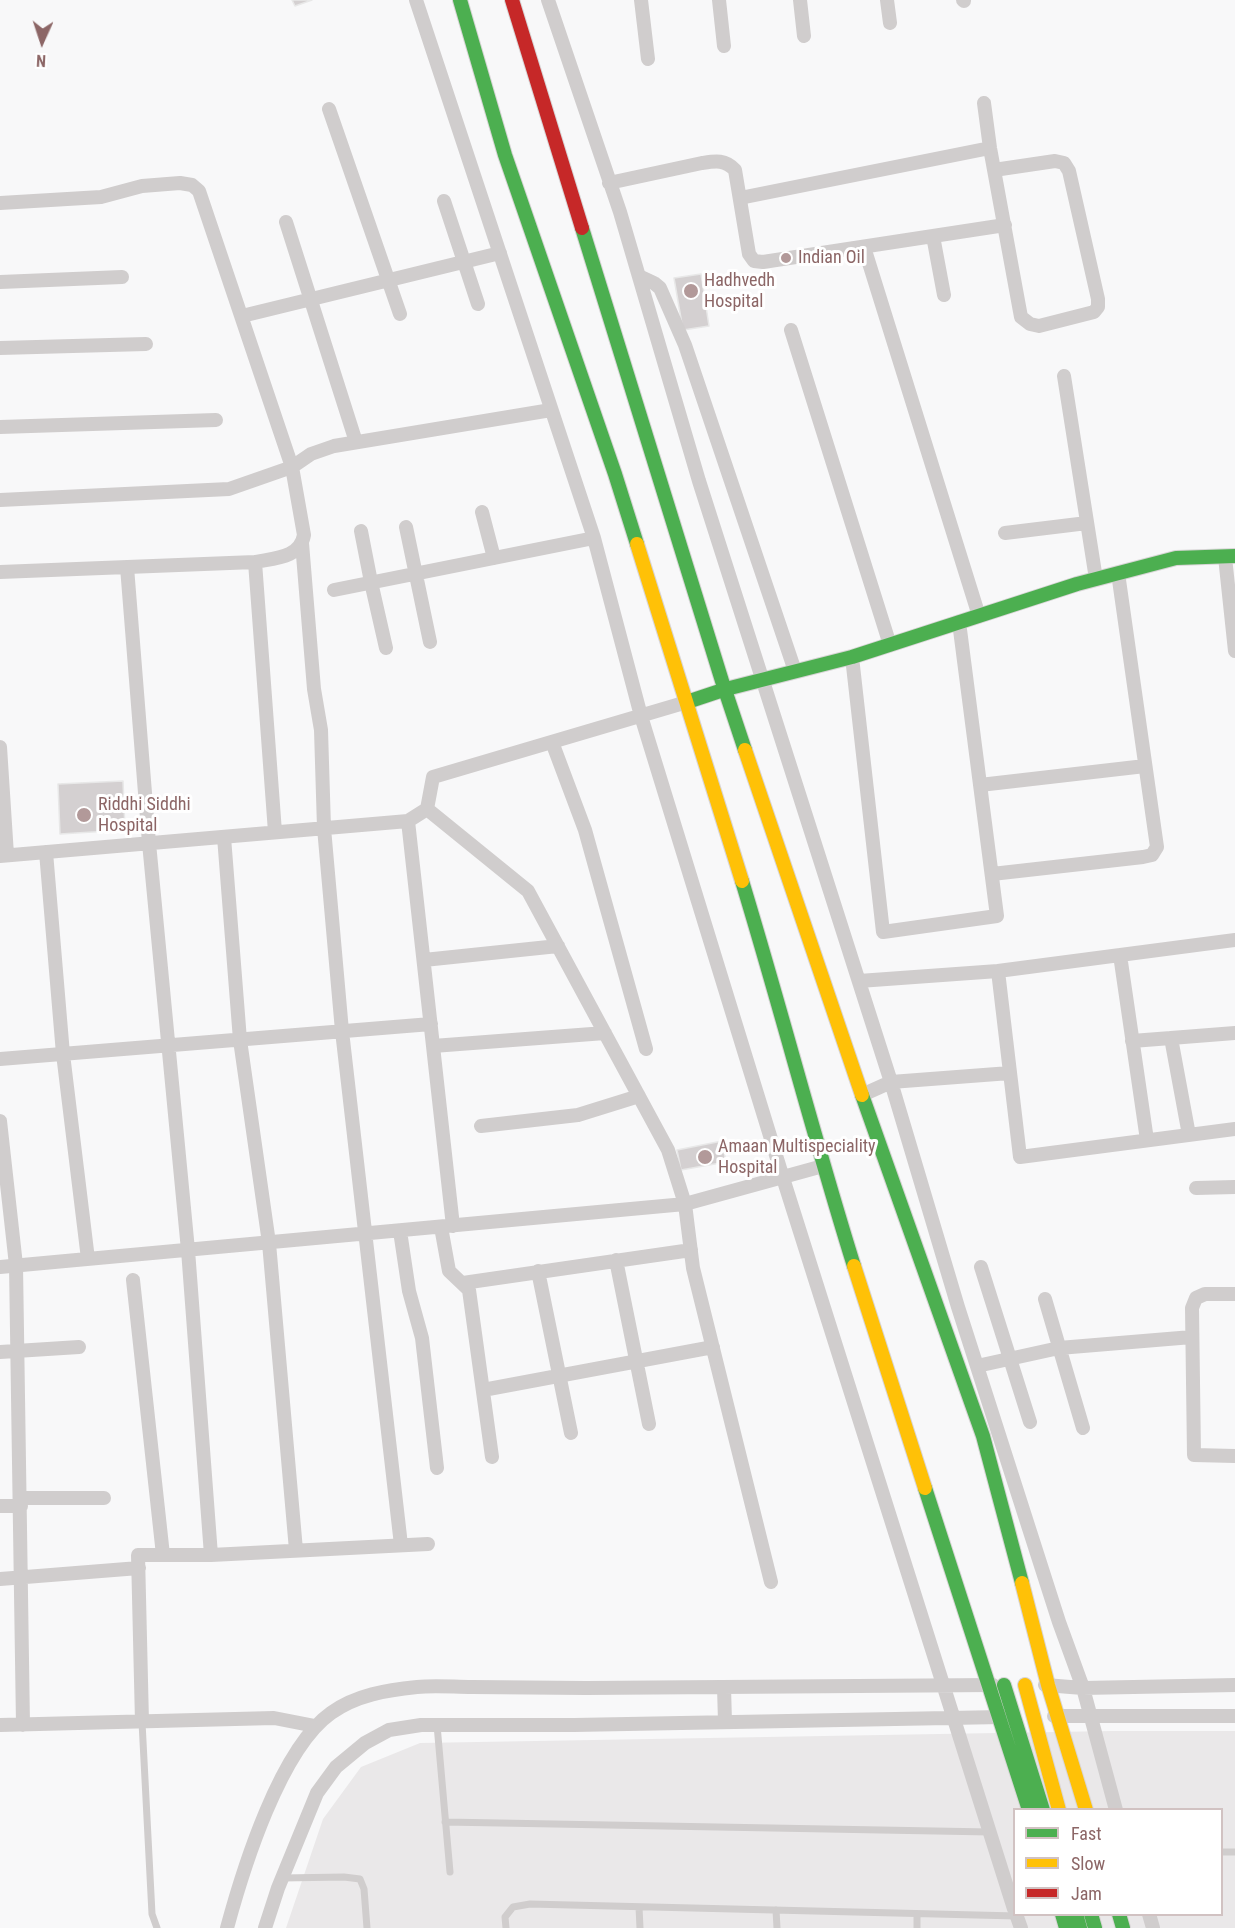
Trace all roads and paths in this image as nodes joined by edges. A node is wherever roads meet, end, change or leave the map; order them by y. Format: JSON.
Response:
{"nodes":[{"id":1,"x":416,"y":0,"type":"edge"},
{"id":2,"x":460,"y":0,"type":"edge"},
{"id":3,"x":512,"y":0,"type":"edge"},
{"id":4,"x":548,"y":0,"type":"edge"},
{"id":5,"x":641,"y":0,"type":"edge"},
{"id":6,"x":719,"y":0,"type":"edge"},
{"id":7,"x":800,"y":0,"type":"edge"},
{"id":8,"x":887,"y":0,"type":"edge"},
{"id":9,"x":890,"y":23,"type":"dead end"},
{"id":10,"x":804,"y":36,"type":"dead end"},
{"id":11,"x":724,"y":46,"type":"dead end"},
{"id":12,"x":648,"y":59,"type":"dead end"},
{"id":13,"x":984,"y":103,"type":"dead end"},
{"id":14,"x":329,"y":109,"type":"dead end"},
{"id":15,"x":990,"y":148,"type":"junction"},
{"id":16,"x":994,"y":170,"type":"junction"},
{"id":17,"x":609,"y":183,"type":"junction"},
{"id":18,"x":741,"y":198,"type":"junction"},
{"id":19,"x":444,"y":201,"type":"dead end"},
{"id":20,"x":0,"y":203,"type":"edge"},
{"id":21,"x":286,"y":222,"type":"dead end"},
{"id":22,"x":1005,"y":225,"type":"junction"},
{"id":23,"x":933,"y":236,"type":"junction"},
{"id":24,"x":864,"y":247,"type":"junction"},
{"id":25,"x":500,"y":253,"type":"junction"},
{"id":26,"x":464,"y":262,"type":"junction"},
{"id":27,"x":639,"y":276,"type":"junction"},
{"id":28,"x":122,"y":277,"type":"dead end"},
{"id":29,"x":389,"y":280,"type":"junction"},
{"id":30,"x":0,"y":282,"type":"edge"},
{"id":31,"x":944,"y":295,"type":"dead end"},
{"id":32,"x":310,"y":300,"type":"junction"},
{"id":33,"x":478,"y":304,"type":"dead end"},
{"id":34,"x":400,"y":314,"type":"dead end"},
{"id":35,"x":242,"y":316,"type":"junction"},
{"id":36,"x":791,"y":330,"type":"dead end"},
{"id":37,"x":146,"y":344,"type":"dead end"},
{"id":38,"x":0,"y":348,"type":"edge"},
{"id":39,"x":1064,"y":376,"type":"dead end"},
{"id":40,"x":552,"y":410,"type":"junction"},
{"id":41,"x":216,"y":420,"type":"dead end"},
{"id":42,"x":0,"y":427,"type":"edge"},
{"id":43,"x":356,"y":442,"type":"junction"},
{"id":44,"x":292,"y":467,"type":"junction"},
{"id":45,"x":0,"y":500,"type":"edge"},
{"id":46,"x":482,"y":512,"type":"dead end"},
{"id":47,"x":1087,"y":523,"type":"junction"},
{"id":48,"x":406,"y":527,"type":"dead end"},
{"id":49,"x":361,"y":531,"type":"dead end"},
{"id":50,"x":1005,"y":533,"type":"dead end"},
{"id":51,"x":594,"y":538,"type":"junction"},
{"id":52,"x":302,"y":543,"type":"junction"},
{"id":53,"x":1230,"y":556,"type":"edge"},
{"id":54,"x":494,"y":558,"type":"junction"},
{"id":55,"x":255,"y":562,"type":"junction"},
{"id":56,"x":127,"y":567,"type":"junction"},
{"id":57,"x":0,"y":572,"type":"edge"},
{"id":58,"x":1118,"y":573,"type":"junction"},
{"id":59,"x":417,"y":574,"type":"junction"},
{"id":60,"x":1096,"y":579,"type":"junction"},
{"id":61,"x":370,"y":582,"type":"junction"},
{"id":62,"x":334,"y":590,"type":"dead end"},
{"id":63,"x":979,"y":616,"type":"junction"},
{"id":64,"x":959,"y":622,"type":"junction"},
{"id":65,"x":430,"y":642,"type":"dead end"},
{"id":66,"x":890,"y":645,"type":"junction"},
{"id":67,"x":386,"y":648,"type":"dead end"},
{"id":68,"x":1235,"y":651,"type":"edge"},
{"id":69,"x":852,"y":657,"type":"junction"},
{"id":70,"x":795,"y":672,"type":"junction"},
{"id":71,"x":762,"y":681,"type":"junction"},
{"id":72,"x":726,"y":689,"type":"junction"},
{"id":73,"x":687,"y":702,"type":"junction"},
{"id":74,"x":641,"y":716,"type":"junction"},
{"id":75,"x":552,"y":742,"type":"junction"},
{"id":76,"x":0,"y":747,"type":"edge"},
{"id":77,"x":1145,"y":766,"type":"junction"},
{"id":78,"x":980,"y":785,"type":"junction"},
{"id":79,"x":427,"y":809,"type":"junction"},
{"id":80,"x":408,"y":821,"type":"junction"},
{"id":81,"x":324,"y":828,"type":"junction"},
{"id":82,"x":275,"y":832,"type":"junction"},
{"id":83,"x":224,"y":837,"type":"junction"},
{"id":84,"x":148,"y":843,"type":"junction"},
{"id":85,"x":46,"y":852,"type":"junction"},
{"id":86,"x":4,"y":855,"type":"edge"},
{"id":87,"x":992,"y":874,"type":"junction"},
{"id":88,"x":1235,"y":940,"type":"edge"},
{"id":89,"x":558,"y":946,"type":"junction"},
{"id":90,"x":1119,"y":955,"type":"junction"},
{"id":91,"x":423,"y":960,"type":"junction"},
{"id":92,"x":998,"y":971,"type":"junction"},
{"id":93,"x":859,"y":981,"type":"junction"},
{"id":94,"x":430,"y":1024,"type":"junction"},
{"id":95,"x":342,"y":1031,"type":"junction"},
{"id":96,"x":605,"y":1033,"type":"junction"},
{"id":97,"x":1235,"y":1033,"type":"edge"},
{"id":98,"x":1171,"y":1038,"type":"junction"},
{"id":99,"x":240,"y":1040,"type":"junction"},
{"id":100,"x":1132,"y":1041,"type":"junction"},
{"id":101,"x":169,"y":1046,"type":"junction"},
{"id":102,"x":433,"y":1046,"type":"junction"},
{"id":103,"x":646,"y":1049,"type":"dead end"},
{"id":104,"x":63,"y":1054,"type":"junction"},
{"id":105,"x":0,"y":1059,"type":"edge"},
{"id":106,"x":1010,"y":1073,"type":"junction"},
{"id":107,"x":891,"y":1082,"type":"junction"},
{"id":108,"x":862,"y":1095,"type":"junction"},
{"id":109,"x":639,"y":1096,"type":"junction"},
{"id":110,"x":0,"y":1121,"type":"edge"},
{"id":111,"x":481,"y":1126,"type":"dead end"},
{"id":112,"x":1235,"y":1129,"type":"edge"},
{"id":113,"x":1189,"y":1135,"type":"junction"},
{"id":114,"x":1147,"y":1140,"type":"junction"},
{"id":115,"x":823,"y":1166,"type":"junction"},
{"id":116,"x":783,"y":1178,"type":"junction"},
{"id":117,"x":1235,"y":1187,"type":"edge"},
{"id":118,"x":1196,"y":1188,"type":"dead end"},
{"id":119,"x":685,"y":1204,"type":"junction"},
{"id":120,"x":447,"y":1227,"type":"junction"},
{"id":121,"x":400,"y":1231,"type":"junction"},
{"id":122,"x":365,"y":1234,"type":"junction"},
{"id":123,"x":269,"y":1243,"type":"junction"},
{"id":124,"x":188,"y":1250,"type":"junction"},
{"id":125,"x":691,"y":1250,"type":"junction"},
{"id":126,"x":88,"y":1259,"type":"junction"},
{"id":127,"x":616,"y":1260,"type":"junction"},
{"id":128,"x":16,"y":1265,"type":"junction"},
{"id":129,"x":0,"y":1267,"type":"edge"},
{"id":130,"x":981,"y":1267,"type":"dead end"},
{"id":131,"x":538,"y":1271,"type":"junction"},
{"id":132,"x":133,"y":1280,"type":"dead end"},
{"id":133,"x":464,"y":1283,"type":"junction"},
{"id":134,"x":1235,"y":1294,"type":"edge"},
{"id":135,"x":1045,"y":1299,"type":"dead end"},
{"id":136,"x":1192,"y":1337,"type":"junction"},
{"id":137,"x":78,"y":1347,"type":"dead end"},
{"id":138,"x":713,"y":1347,"type":"junction"},
{"id":139,"x":1059,"y":1347,"type":"junction"},
{"id":140,"x":18,"y":1351,"type":"junction"},
{"id":141,"x":0,"y":1352,"type":"edge"},
{"id":142,"x":1011,"y":1359,"type":"junction"},
{"id":143,"x":635,"y":1362,"type":"junction"},
{"id":144,"x":977,"y":1366,"type":"junction"},
{"id":145,"x":560,"y":1376,"type":"junction"},
{"id":146,"x":483,"y":1390,"type":"junction"},
{"id":147,"x":1030,"y":1422,"type":"dead end"},
{"id":148,"x":649,"y":1424,"type":"dead end"},
{"id":149,"x":1083,"y":1428,"type":"dead end"},
{"id":150,"x":571,"y":1433,"type":"dead end"},
{"id":151,"x":1235,"y":1456,"type":"edge"},
{"id":152,"x":492,"y":1457,"type":"dead end"},
{"id":153,"x":437,"y":1468,"type":"dead end"},
{"id":154,"x":104,"y":1498,"type":"dead end"},
{"id":155,"x":21,"y":1502,"type":"junction"},
{"id":156,"x":0,"y":1506,"type":"edge"},
{"id":157,"x":428,"y":1544,"type":"dead end"},
{"id":158,"x":401,"y":1545,"type":"junction"},
{"id":159,"x":296,"y":1551,"type":"junction"},
{"id":160,"x":163,"y":1555,"type":"junction"},
{"id":161,"x":211,"y":1555,"type":"junction"},
{"id":162,"x":139,"y":1568,"type":"junction"},
{"id":163,"x":22,"y":1576,"type":"junction"},
{"id":164,"x":0,"y":1579,"type":"edge"},
{"id":165,"x":771,"y":1582,"type":"dead end"},
{"id":166,"x":1004,"y":1685,"type":"junction"},
{"id":167,"x":1025,"y":1685,"type":"junction"},
{"id":168,"x":1048,"y":1685,"type":"junction"},
{"id":169,"x":1235,"y":1685,"type":"edge"},
{"id":170,"x":943,"y":1686,"type":"junction"},
{"id":171,"x":989,"y":1686,"type":"junction"},
{"id":172,"x":724,"y":1687,"type":"junction"},
{"id":173,"x":1083,"y":1688,"type":"junction"},
{"id":174,"x":1033,"y":1716,"type":"junction"},
{"id":175,"x":1056,"y":1716,"type":"junction"},
{"id":176,"x":1092,"y":1716,"type":"junction"},
{"id":177,"x":1235,"y":1716,"type":"edge"},
{"id":178,"x":999,"y":1717,"type":"junction"},
{"id":179,"x":1013,"y":1717,"type":"junction"},
{"id":180,"x":952,"y":1718,"type":"junction"},
{"id":181,"x":142,"y":1722,"type":"junction"},
{"id":182,"x":725,"y":1722,"type":"junction"},
{"id":183,"x":0,"y":1725,"type":"edge"},
{"id":184,"x":23,"y":1725,"type":"junction"},
{"id":185,"x":437,"y":1725,"type":"junction"},
{"id":186,"x":315,"y":1726,"type":"junction"},
{"id":187,"x":1029,"y":1808,"type":"edge"},
{"id":188,"x":1043,"y":1808,"type":"edge"},
{"id":189,"x":1059,"y":1808,"type":"edge"},
{"id":190,"x":1086,"y":1808,"type":"edge"},
{"id":191,"x":1116,"y":1808,"type":"edge"},
{"id":192,"x":445,"y":1822,"type":"junction"},
{"id":193,"x":990,"y":1832,"type":"junction"},
{"id":194,"x":450,"y":1872,"type":"dead end"},
{"id":195,"x":282,"y":1878,"type":"junction"},
{"id":196,"x":1013,"y":1904,"type":"edge"},
{"id":197,"x":639,"y":1907,"type":"junction"},
{"id":198,"x":776,"y":1910,"type":"junction"},
{"id":199,"x":917,"y":1914,"type":"junction"},
{"id":200,"x":1017,"y":1917,"type":"edge"},
{"id":201,"x":157,"y":1928,"type":"edge"},
{"id":202,"x":226,"y":1928,"type":"edge"},
{"id":203,"x":266,"y":1928,"type":"edge"},
{"id":204,"x":367,"y":1928,"type":"edge"},
{"id":205,"x":506,"y":1928,"type":"edge"},
{"id":206,"x":640,"y":1928,"type":"edge"},
{"id":207,"x":777,"y":1928,"type":"edge"},
{"id":208,"x":917,"y":1928,"type":"edge"}],
"edges":[{"from":1,"to":25,"type":"street"},
{"from":2,"to":73,"type":"main road"},
{"from":3,"to":72,"type":"main road"},
{"from":4,"to":17,"type":"street"},
{"from":5,"to":12,"type":"street"},
{"from":6,"to":11,"type":"street"},
{"from":7,"to":10,"type":"street"},
{"from":8,"to":9,"type":"street"},
{"from":13,"to":15,"type":"street"},
{"from":14,"to":29,"type":"street"},
{"from":15,"to":16,"type":"street"},
{"from":15,"to":18,"type":"street"},
{"from":16,"to":22,"type":"street"},
{"from":16,"to":22,"type":"street"},
{"from":17,"to":18,"type":"street"},
{"from":17,"to":27,"type":"street"},
{"from":18,"to":24,"type":"street"},
{"from":19,"to":26,"type":"street"},
{"from":20,"to":35,"type":"street"},
{"from":21,"to":32,"type":"street"},
{"from":22,"to":23,"type":"street"},
{"from":23,"to":24,"type":"street"},
{"from":23,"to":31,"type":"street"},
{"from":24,"to":63,"type":"street"},
{"from":25,"to":26,"type":"street"},
{"from":25,"to":40,"type":"street"},
{"from":26,"to":29,"type":"street"},
{"from":26,"to":33,"type":"street"},
{"from":27,"to":70,"type":"street"},
{"from":27,"to":71,"type":"street"},
{"from":28,"to":30,"type":"street"},
{"from":29,"to":32,"type":"street"},
{"from":29,"to":34,"type":"street"},
{"from":32,"to":35,"type":"street"},
{"from":32,"to":43,"type":"street"},
{"from":35,"to":44,"type":"street"},
{"from":36,"to":66,"type":"street"},
{"from":37,"to":38,"type":"street"},
{"from":39,"to":47,"type":"street"},
{"from":40,"to":43,"type":"street"},
{"from":40,"to":51,"type":"street"},
{"from":41,"to":42,"type":"street"},
{"from":43,"to":44,"type":"street"},
{"from":44,"to":45,"type":"street"},
{"from":44,"to":52,"type":"street"},
{"from":46,"to":54,"type":"street"},
{"from":47,"to":50,"type":"street"},
{"from":47,"to":60,"type":"street"},
{"from":48,"to":59,"type":"street"},
{"from":49,"to":61,"type":"street"},
{"from":51,"to":54,"type":"street"},
{"from":51,"to":74,"type":"street"},
{"from":52,"to":55,"type":"street"},
{"from":52,"to":81,"type":"street"},
{"from":53,"to":58,"type":"main road"},
{"from":53,"to":68,"type":"street"},
{"from":54,"to":59,"type":"street"},
{"from":55,"to":56,"type":"street"},
{"from":55,"to":82,"type":"street"},
{"from":56,"to":57,"type":"street"},
{"from":56,"to":84,"type":"street"},
{"from":58,"to":60,"type":"main road"},
{"from":58,"to":77,"type":"street"},
{"from":59,"to":61,"type":"street"},
{"from":59,"to":65,"type":"street"},
{"from":60,"to":63,"type":"main road"},
{"from":61,"to":62,"type":"street"},
{"from":61,"to":67,"type":"street"},
{"from":63,"to":64,"type":"main road"},
{"from":64,"to":66,"type":"main road"},
{"from":64,"to":78,"type":"street"},
{"from":66,"to":69,"type":"main road"},
{"from":69,"to":70,"type":"main road"},
{"from":69,"to":87,"type":"street"},
{"from":70,"to":71,"type":"main road"},
{"from":71,"to":72,"type":"main road"},
{"from":71,"to":93,"type":"street"},
{"from":72,"to":73,"type":"main road"},
{"from":72,"to":108,"type":"main road"},
{"from":73,"to":74,"type":"street"},
{"from":73,"to":115,"type":"main road"},
{"from":74,"to":75,"type":"street"},
{"from":74,"to":116,"type":"street"},
{"from":75,"to":79,"type":"street"},
{"from":75,"to":103,"type":"street"},
{"from":76,"to":86,"type":"street"},
{"from":77,"to":78,"type":"street"},
{"from":77,"to":87,"type":"street"},
{"from":78,"to":87,"type":"street"},
{"from":79,"to":80,"type":"street"},
{"from":79,"to":89,"type":"street"},
{"from":80,"to":81,"type":"street"},
{"from":80,"to":91,"type":"street"},
{"from":81,"to":82,"type":"street"},
{"from":81,"to":95,"type":"street"},
{"from":82,"to":83,"type":"street"},
{"from":83,"to":84,"type":"street"},
{"from":83,"to":99,"type":"street"},
{"from":84,"to":85,"type":"street"},
{"from":84,"to":101,"type":"street"},
{"from":85,"to":86,"type":"street"},
{"from":85,"to":104,"type":"street"},
{"from":88,"to":90,"type":"street"},
{"from":89,"to":91,"type":"street"},
{"from":89,"to":96,"type":"street"},
{"from":90,"to":92,"type":"street"},
{"from":90,"to":100,"type":"street"},
{"from":91,"to":94,"type":"street"},
{"from":92,"to":93,"type":"street"},
{"from":92,"to":106,"type":"street"},
{"from":93,"to":107,"type":"street"},
{"from":94,"to":95,"type":"street"},
{"from":94,"to":102,"type":"street"},
{"from":95,"to":99,"type":"street"},
{"from":95,"to":122,"type":"street"},
{"from":96,"to":102,"type":"street"},
{"from":96,"to":109,"type":"street"},
{"from":97,"to":98,"type":"street"},
{"from":98,"to":100,"type":"street"},
{"from":98,"to":113,"type":"street"},
{"from":99,"to":101,"type":"street"},
{"from":99,"to":123,"type":"street"},
{"from":100,"to":114,"type":"street"},
{"from":101,"to":104,"type":"street"},
{"from":101,"to":124,"type":"street"},
{"from":102,"to":120,"type":"street"},
{"from":104,"to":105,"type":"street"},
{"from":104,"to":126,"type":"street"},
{"from":106,"to":107,"type":"street"},
{"from":106,"to":114,"type":"street"},
{"from":107,"to":108,"type":"street"},
{"from":107,"to":144,"type":"street"},
{"from":108,"to":168,"type":"main road"},
{"from":109,"to":111,"type":"street"},
{"from":109,"to":119,"type":"street"},
{"from":110,"to":128,"type":"street"},
{"from":112,"to":113,"type":"street"},
{"from":113,"to":114,"type":"street"},
{"from":115,"to":116,"type":"street"},
{"from":115,"to":171,"type":"main road"},
{"from":116,"to":119,"type":"street"},
{"from":116,"to":170,"type":"street"},
{"from":117,"to":118,"type":"street"},
{"from":119,"to":120,"type":"street"},
{"from":119,"to":125,"type":"street"},
{"from":120,"to":121,"type":"street"},
{"from":120,"to":133,"type":"street"},
{"from":121,"to":122,"type":"street"},
{"from":121,"to":153,"type":"street"},
{"from":122,"to":123,"type":"street"},
{"from":122,"to":158,"type":"street"},
{"from":123,"to":124,"type":"street"},
{"from":123,"to":159,"type":"street"},
{"from":124,"to":126,"type":"street"},
{"from":124,"to":161,"type":"street"},
{"from":125,"to":127,"type":"street"},
{"from":125,"to":138,"type":"street"},
{"from":126,"to":128,"type":"street"},
{"from":127,"to":131,"type":"street"},
{"from":127,"to":143,"type":"street"},
{"from":128,"to":129,"type":"street"},
{"from":128,"to":140,"type":"street"},
{"from":130,"to":142,"type":"street"},
{"from":131,"to":133,"type":"street"},
{"from":131,"to":145,"type":"street"},
{"from":132,"to":160,"type":"street"},
{"from":133,"to":146,"type":"street"},
{"from":134,"to":136,"type":"street"},
{"from":135,"to":139,"type":"street"},
{"from":136,"to":139,"type":"street"},
{"from":136,"to":151,"type":"street"},
{"from":137,"to":140,"type":"street"},
{"from":138,"to":143,"type":"street"},
{"from":138,"to":165,"type":"street"},
{"from":139,"to":142,"type":"street"},
{"from":139,"to":149,"type":"street"},
{"from":140,"to":141,"type":"street"},
{"from":140,"to":155,"type":"street"},
{"from":142,"to":144,"type":"street"},
{"from":142,"to":147,"type":"street"},
{"from":143,"to":145,"type":"street"},
{"from":143,"to":148,"type":"street"},
{"from":144,"to":173,"type":"street"},
{"from":145,"to":146,"type":"street"},
{"from":145,"to":150,"type":"street"},
{"from":146,"to":152,"type":"street"},
{"from":154,"to":155,"type":"street"},
{"from":155,"to":156,"type":"street"},
{"from":155,"to":163,"type":"street"},
{"from":157,"to":158,"type":"street"},
{"from":158,"to":159,"type":"street"},
{"from":159,"to":161,"type":"street"},
{"from":160,"to":161,"type":"street"},
{"from":160,"to":162,"type":"street"},
{"from":162,"to":163,"type":"street"},
{"from":162,"to":181,"type":"street"},
{"from":163,"to":164,"type":"street"},
{"from":163,"to":184,"type":"street"},
{"from":166,"to":167,"type":"street"},
{"from":166,"to":171,"type":"street"},
{"from":166,"to":179,"type":"main road"},
{"from":167,"to":168,"type":"street"},
{"from":167,"to":174,"type":"main road"},
{"from":168,"to":173,"type":"street"},
{"from":168,"to":175,"type":"main road"},
{"from":169,"to":173,"type":"street"},
{"from":170,"to":171,"type":"street"},
{"from":170,"to":172,"type":"street"},
{"from":170,"to":180,"type":"street"},
{"from":171,"to":178,"type":"main road"},
{"from":172,"to":182,"type":"street"},
{"from":172,"to":186,"type":"street"},
{"from":173,"to":176,"type":"street"},
{"from":174,"to":175,"type":"street"},
{"from":174,"to":179,"type":"street"},
{"from":174,"to":189,"type":"main road"},
{"from":175,"to":176,"type":"street"},
{"from":175,"to":190,"type":"main road"},
{"from":176,"to":177,"type":"street"},
{"from":176,"to":191,"type":"street"},
{"from":178,"to":179,"type":"street"},
{"from":178,"to":180,"type":"street"},
{"from":178,"to":187,"type":"main road"},
{"from":179,"to":188,"type":"main road"},
{"from":180,"to":182,"type":"street"},
{"from":180,"to":193,"type":"street"},
{"from":181,"to":184,"type":"street"},
{"from":181,"to":186,"type":"street"},
{"from":181,"to":201,"type":"lane"},
{"from":182,"to":185,"type":"street"},
{"from":183,"to":184,"type":"street"},
{"from":185,"to":192,"type":"lane"},
{"from":185,"to":195,"type":"street"},
{"from":186,"to":202,"type":"street"},
{"from":192,"to":193,"type":"lane"},
{"from":192,"to":194,"type":"lane"},
{"from":193,"to":196,"type":"street"},
{"from":195,"to":203,"type":"street"},
{"from":195,"to":204,"type":"lane"},
{"from":197,"to":198,"type":"lane"},
{"from":197,"to":205,"type":"lane"},
{"from":197,"to":206,"type":"lane"},
{"from":198,"to":199,"type":"lane"},
{"from":198,"to":207,"type":"lane"},
{"from":199,"to":200,"type":"lane"},
{"from":199,"to":208,"type":"lane"}]}
